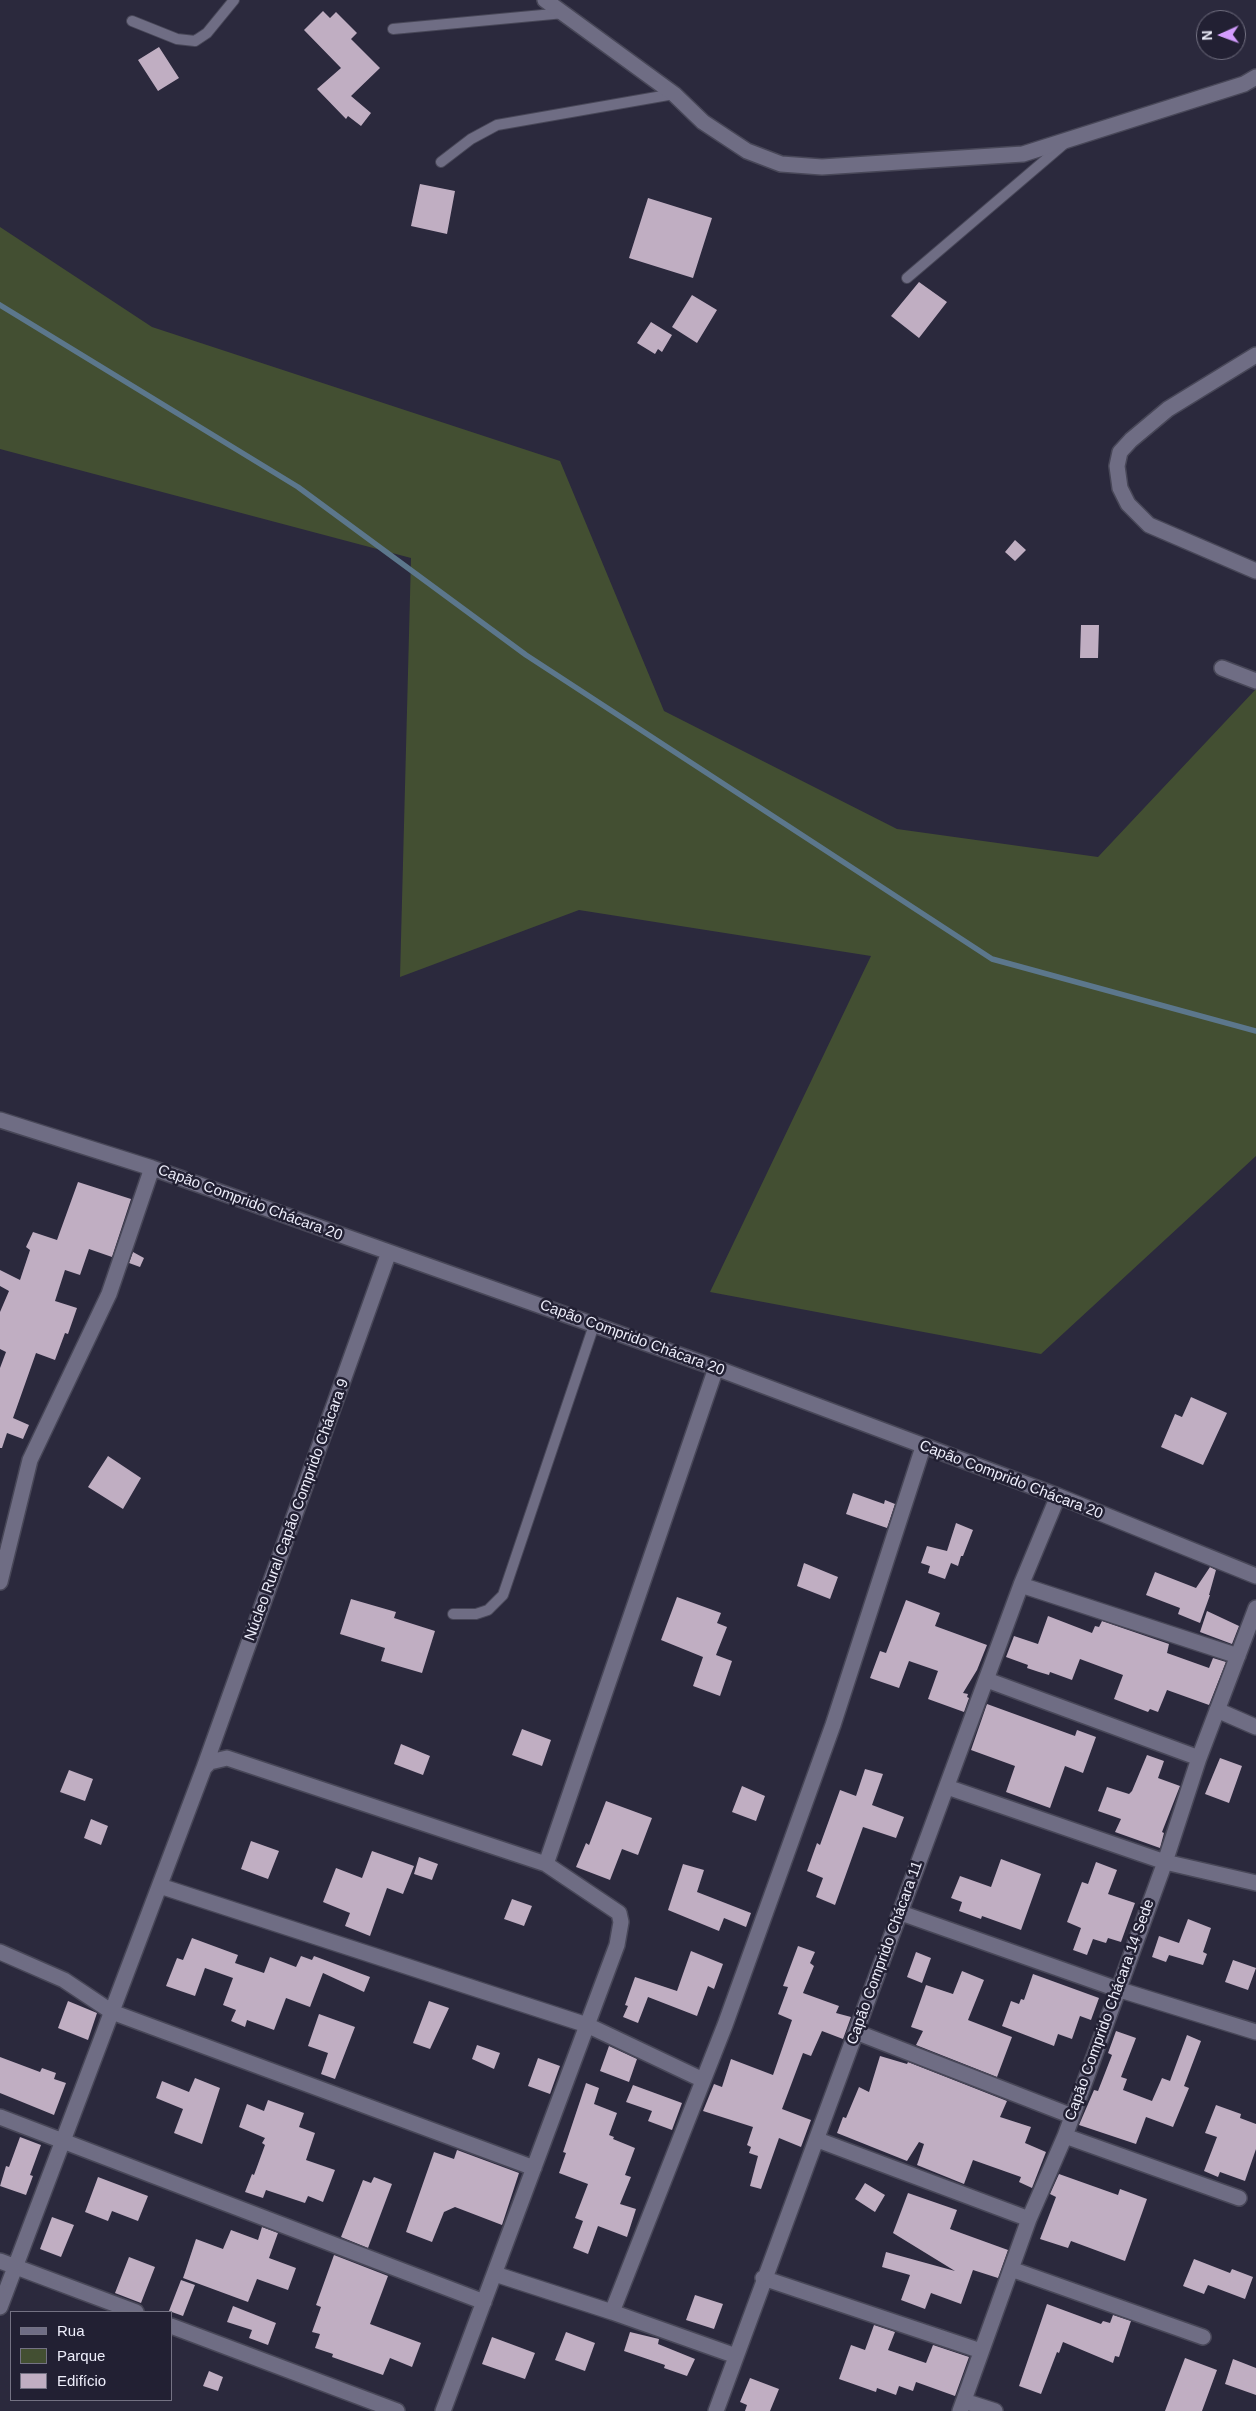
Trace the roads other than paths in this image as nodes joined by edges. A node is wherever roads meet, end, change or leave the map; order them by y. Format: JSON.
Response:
{"nodes":[{"id":1,"x":234,"y":0,"type":"edge"},
{"id":2,"x":545,"y":0,"type":"edge"},
{"id":3,"x":564,"y":13,"type":"junction"},
{"id":4,"x":132,"y":21,"type":"dead end"},
{"id":5,"x":393,"y":29,"type":"dead end"},
{"id":6,"x":1256,"y":77,"type":"edge"},
{"id":7,"x":674,"y":94,"type":"junction"},
{"id":8,"x":1066,"y":142,"type":"junction"},
{"id":9,"x":441,"y":162,"type":"dead end"},
{"id":10,"x":907,"y":278,"type":"dead end"},
{"id":11,"x":1256,"y":355,"type":"edge"},
{"id":12,"x":1256,"y":571,"type":"edge"},
{"id":13,"x":1222,"y":668,"type":"dead end"},
{"id":14,"x":1256,"y":681,"type":"edge"},
{"id":15,"x":1,"y":1124,"type":"edge"},
{"id":16,"x":152,"y":1168,"type":"junction"},
{"id":17,"x":390,"y":1252,"type":"junction"},
{"id":18,"x":594,"y":1325,"type":"junction"},
{"id":19,"x":716,"y":1368,"type":"junction"},
{"id":20,"x":923,"y":1447,"type":"junction"},
{"id":21,"x":1058,"y":1496,"type":"junction"},
{"id":22,"x":1256,"y":1576,"type":"edge"},
{"id":23,"x":0,"y":1582,"type":"edge"},
{"id":24,"x":1021,"y":1585,"type":"junction"},
{"id":25,"x":1256,"y":1608,"type":"edge"},
{"id":26,"x":452,"y":1614,"type":"dead end"},
{"id":27,"x":1238,"y":1656,"type":"junction"},
{"id":28,"x":987,"y":1680,"type":"junction"},
{"id":29,"x":1217,"y":1710,"type":"junction"},
{"id":30,"x":1256,"y":1727,"type":"edge"},
{"id":31,"x":1199,"y":1758,"type":"junction"},
{"id":32,"x":204,"y":1768,"type":"junction"},
{"id":33,"x":947,"y":1787,"type":"junction"},
{"id":34,"x":1165,"y":1862,"type":"junction"},
{"id":35,"x":546,"y":1864,"type":"junction"},
{"id":36,"x":1256,"y":1883,"type":"edge"},
{"id":37,"x":160,"y":1886,"type":"junction"},
{"id":38,"x":901,"y":1913,"type":"junction"},
{"id":39,"x":0,"y":1952,"type":"edge"},
{"id":40,"x":1117,"y":1989,"type":"junction"},
{"id":41,"x":112,"y":2012,"type":"junction"},
{"id":42,"x":587,"y":2025,"type":"junction"},
{"id":43,"x":856,"y":2032,"type":"junction"},
{"id":44,"x":1256,"y":2032,"type":"edge"},
{"id":45,"x":704,"y":2080,"type":"junction"},
{"id":46,"x":1072,"y":2116,"type":"junction"},
{"id":47,"x":0,"y":2117,"type":"edge"},
{"id":48,"x":1065,"y":2136,"type":"junction"},
{"id":49,"x":818,"y":2140,"type":"junction"},
{"id":50,"x":64,"y":2141,"type":"junction"},
{"id":51,"x":534,"y":2168,"type":"junction"},
{"id":52,"x":1239,"y":2198,"type":"dead end"},
{"id":53,"x":1029,"y":2219,"type":"junction"},
{"id":54,"x":0,"y":2261,"type":"edge"},
{"id":55,"x":16,"y":2267,"type":"junction"},
{"id":56,"x":1011,"y":2268,"type":"junction"},
{"id":57,"x":494,"y":2274,"type":"junction"},
{"id":58,"x":763,"y":2278,"type":"junction"},
{"id":59,"x":484,"y":2302,"type":"junction"},
{"id":60,"x":0,"y":2307,"type":"edge"},
{"id":61,"x":133,"y":2311,"type":"edge"},
{"id":62,"x":612,"y":2312,"type":"junction"},
{"id":63,"x":172,"y":2326,"type":"edge"},
{"id":64,"x":1203,"y":2337,"type":"dead end"},
{"id":65,"x":981,"y":2351,"type":"junction"},
{"id":66,"x":736,"y":2356,"type":"junction"},
{"id":67,"x":962,"y":2406,"type":"edge"},
{"id":68,"x":720,"y":2410,"type":"edge"},
{"id":69,"x":397,"y":2411,"type":"edge"},
{"id":70,"x":443,"y":2411,"type":"edge"},
{"id":71,"x":995,"y":2411,"type":"edge"}],
"edges":[{"from":1,"to":4,"type":"lane"},
{"from":2,"to":3,"type":"street"},
{"from":3,"to":5,"type":"lane"},
{"from":3,"to":7,"type":"street"},
{"from":6,"to":8,"type":"street"},
{"from":7,"to":8,"type":"street"},
{"from":7,"to":9,"type":"lane"},
{"from":8,"to":10,"type":"lane"},
{"from":11,"to":12,"type":"street"},
{"from":13,"to":14,"type":"street"},
{"from":15,"to":16,"type":"street","name":"Capão Comprido Chácara 20"},
{"from":16,"to":17,"type":"street","name":"Capão Comprido Chácara 20"},
{"from":16,"to":23,"type":"street"},
{"from":17,"to":18,"type":"street","name":"Capão Comprido Chácara 20"},
{"from":17,"to":32,"type":"street","name":"Núcleo Rural Capão Comprido Chácara 9"},
{"from":18,"to":19,"type":"street","name":"Capão Comprido Chácara 20"},
{"from":18,"to":26,"type":"lane"},
{"from":19,"to":20,"type":"street","name":"Capão Comprido Chácara 20"},
{"from":19,"to":35,"type":"street"},
{"from":20,"to":21,"type":"street","name":"Capão Comprido Chácara 20"},
{"from":20,"to":45,"type":"street"},
{"from":21,"to":22,"type":"street","name":"Capão Comprido Chácara 20"},
{"from":21,"to":24,"type":"street","name":"Capão Comprido Chácara 11"},
{"from":24,"to":27,"type":"street"},
{"from":24,"to":28,"type":"street","name":"Capão Comprido Chácara 11"},
{"from":25,"to":27,"type":"street","name":"Capão Comprido Chácara 14 Sede"},
{"from":27,"to":29,"type":"street","name":"Capão Comprido Chácara 14 Sede"},
{"from":28,"to":31,"type":"street"},
{"from":28,"to":33,"type":"street","name":"Capão Comprido Chácara 11"},
{"from":29,"to":30,"type":"street"},
{"from":29,"to":31,"type":"street","name":"Capão Comprido Chácara 14 Sede"},
{"from":31,"to":34,"type":"street","name":"Capão Comprido Chácara 14 Sede"},
{"from":32,"to":35,"type":"street"},
{"from":32,"to":37,"type":"street","name":"Núcleo Rural Capão Comprido Chácara 9"},
{"from":33,"to":34,"type":"street"},
{"from":33,"to":38,"type":"street","name":"Capão Comprido Chácara 11"},
{"from":34,"to":36,"type":"street"},
{"from":34,"to":40,"type":"street","name":"Capão Comprido Chácara 14 Sede"},
{"from":35,"to":42,"type":"street"},
{"from":37,"to":41,"type":"street","name":"Núcleo Rural Capão Comprido Chácara 9"},
{"from":37,"to":42,"type":"street"},
{"from":38,"to":40,"type":"street"},
{"from":38,"to":43,"type":"street","name":"Capão Comprido Chácara 11"},
{"from":39,"to":41,"type":"street"},
{"from":40,"to":44,"type":"street"},
{"from":40,"to":46,"type":"street","name":"Capão Comprido Chácara 14 Sede"},
{"from":41,"to":50,"type":"street","name":"Núcleo Rural Capão Comprido Chácara 9"},
{"from":41,"to":51,"type":"street"},
{"from":42,"to":45,"type":"street"},
{"from":42,"to":51,"type":"street"},
{"from":43,"to":46,"type":"street"},
{"from":43,"to":49,"type":"street","name":"Capão Comprido Chácara 11"},
{"from":45,"to":62,"type":"street"},
{"from":46,"to":48,"type":"street","name":"Capão Comprido Chácara 14 Sede"},
{"from":47,"to":50,"type":"street"},
{"from":48,"to":52,"type":"street"},
{"from":48,"to":53,"type":"street","name":"Capão Comprido Chácara 14 Sede"},
{"from":49,"to":53,"type":"street"},
{"from":49,"to":58,"type":"street","name":"Capão Comprido Chácara 11"},
{"from":50,"to":55,"type":"street","name":"Núcleo Rural Capão Comprido Chácara 9"},
{"from":50,"to":59,"type":"street"},
{"from":51,"to":57,"type":"street"},
{"from":53,"to":56,"type":"street","name":"Capão Comprido Chácara 14 Sede"},
{"from":54,"to":55,"type":"street"},
{"from":55,"to":60,"type":"street","name":"Núcleo Rural Capão Comprido Chácara 9"},
{"from":55,"to":61,"type":"street"},
{"from":56,"to":64,"type":"street"},
{"from":56,"to":65,"type":"street","name":"Capão Comprido Chácara 14 Sede"},
{"from":57,"to":59,"type":"street"},
{"from":57,"to":62,"type":"street"},
{"from":58,"to":65,"type":"street"},
{"from":58,"to":66,"type":"street","name":"Capão Comprido Chácara 11"},
{"from":59,"to":70,"type":"street"},
{"from":62,"to":66,"type":"street"},
{"from":63,"to":69,"type":"street"},
{"from":65,"to":67,"type":"street","name":"Capão Comprido Chácara 14 Sede"},
{"from":66,"to":68,"type":"street","name":"Capão Comprido Chácara 11"},
{"from":67,"to":71,"type":"street"}]}
